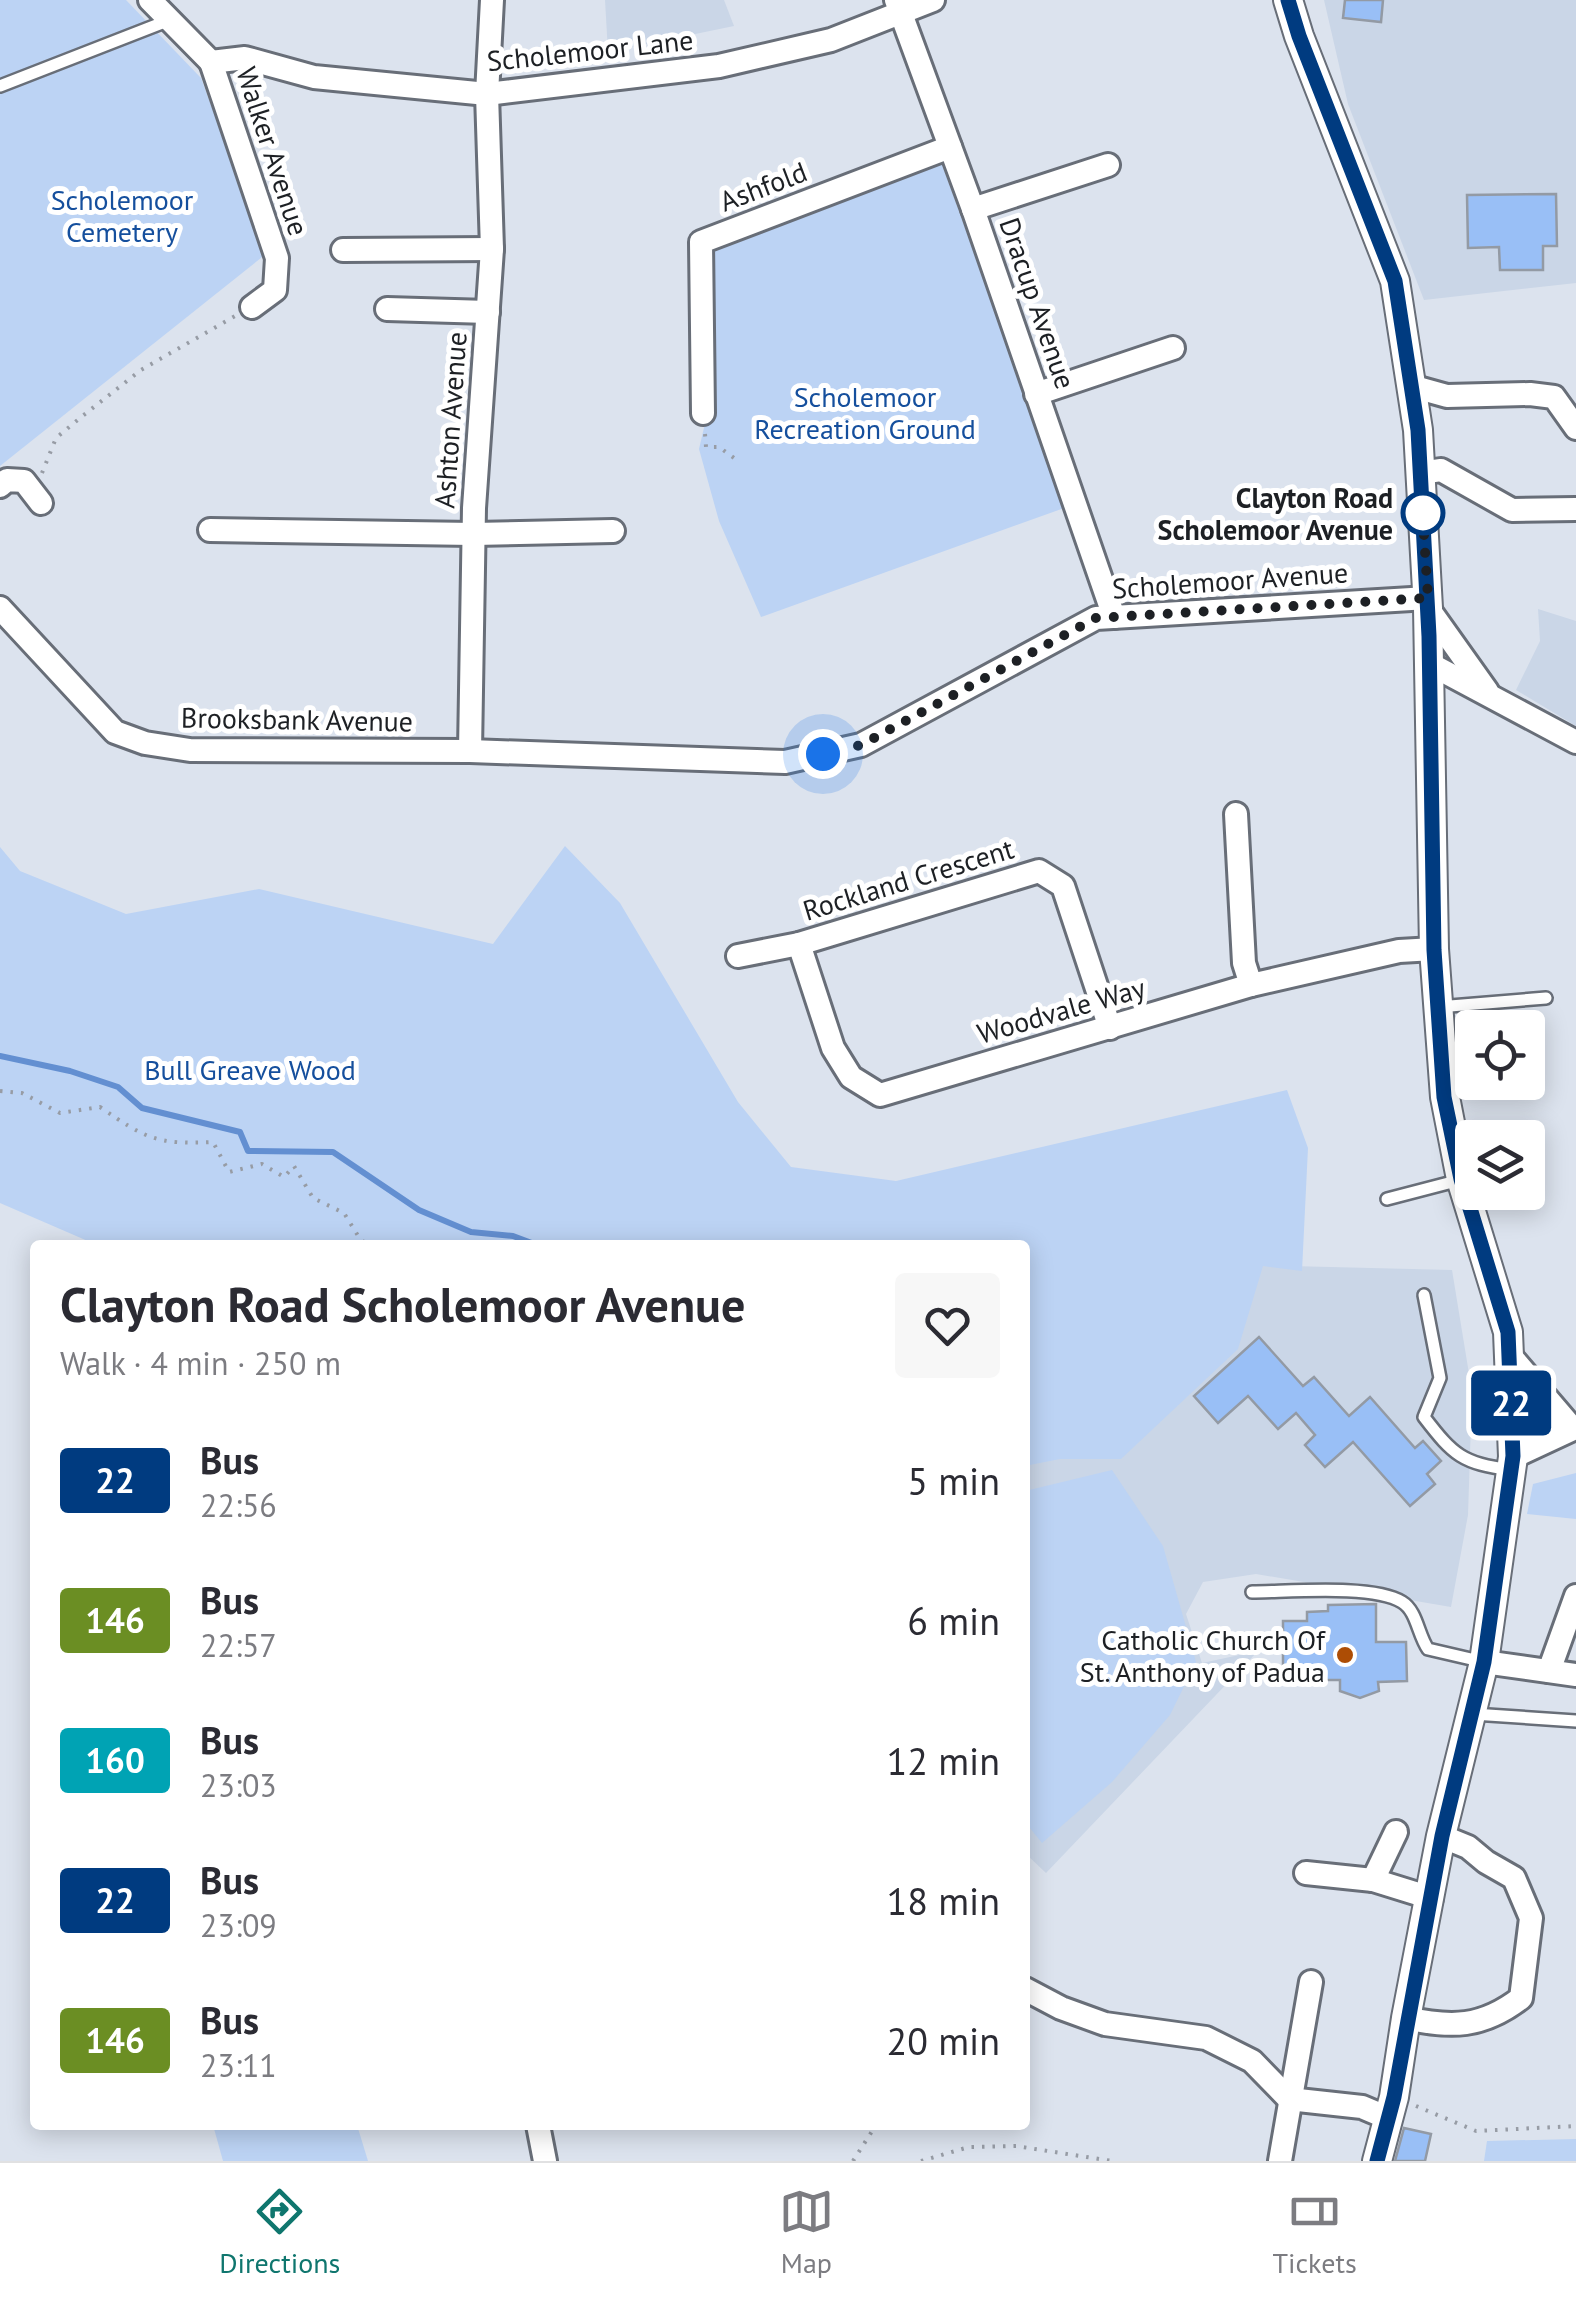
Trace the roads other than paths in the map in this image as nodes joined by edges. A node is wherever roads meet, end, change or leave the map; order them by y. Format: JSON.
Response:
{"nodes":[{"id":1,"x":150,"y":0,"type":"edge"},
{"id":2,"x":492,"y":0,"type":"edge"},
{"id":3,"x":933,"y":0,"type":"edge"},
{"id":4,"x":1288,"y":0,"type":"edge"},
{"id":5,"x":898,"y":6,"type":"edge"},
{"id":6,"x":168,"y":21,"type":"junction"},
{"id":7,"x":212,"y":62,"type":"junction"},
{"id":8,"x":0,"y":86,"type":"edge"},
{"id":9,"x":487,"y":94,"type":"junction"},
{"id":10,"x":950,"y":146,"type":"junction"},
{"id":11,"x":1108,"y":165,"type":"dead end"},
{"id":12,"x":974,"y":208,"type":"junction"},
{"id":13,"x":492,"y":249,"type":"junction"},
{"id":14,"x":344,"y":250,"type":"dead end"},
{"id":15,"x":252,"y":307,"type":"road end"},
{"id":16,"x":387,"y":309,"type":"dead end"},
{"id":17,"x":488,"y":312,"type":"junction"},
{"id":18,"x":1172,"y":348,"type":"dead end"},
{"id":19,"x":1411,"y":386,"type":"junction"},
{"id":20,"x":1036,"y":394,"type":"junction"},
{"id":21,"x":703,"y":413,"type":"road end"},
{"id":22,"x":1576,"y":428,"type":"edge"},
{"id":23,"x":1420,"y":473,"type":"junction"},
{"id":24,"x":0,"y":486,"type":"edge"},
{"id":25,"x":41,"y":503,"type":"dead end"},
{"id":26,"x":1576,"y":509,"type":"edge"},
{"id":27,"x":210,"y":530,"type":"dead end"},
{"id":28,"x":613,"y":531,"type":"dead end"},
{"id":29,"x":474,"y":534,"type":"junction"},
{"id":30,"x":1428,"y":603,"type":"junction"},
{"id":31,"x":0,"y":608,"type":"edge"},
{"id":32,"x":1114,"y":617,"type":"junction"},
{"id":33,"x":1430,"y":664,"type":"junction"},
{"id":34,"x":1492,"y":697,"type":"junction"},
{"id":35,"x":1576,"y":742,"type":"edge"},
{"id":36,"x":470,"y":751,"type":"junction"},
{"id":37,"x":1236,"y":814,"type":"dead end"},
{"id":38,"x":799,"y":944,"type":"junction"},
{"id":39,"x":1434,"y":950,"type":"junction"},
{"id":40,"x":738,"y":956,"type":"dead end"},
{"id":41,"x":1252,"y":985,"type":"junction"},
{"id":42,"x":1546,"y":998,"type":"dead end"},
{"id":43,"x":1438,"y":1006,"type":"junction"},
{"id":44,"x":1110,"y":1028,"type":"junction"},
{"id":45,"x":1455,"y":1150,"type":"edge"},
{"id":46,"x":1455,"y":1181,"type":"edge"},
{"id":47,"x":1387,"y":1199,"type":"dead end"},
{"id":48,"x":1471,"y":1210,"type":"edge"},
{"id":49,"x":1424,"y":1295,"type":"dead end"},
{"id":50,"x":1508,"y":1352,"type":"junction"},
{"id":51,"x":1574,"y":1429,"type":"edge"},
{"id":52,"x":1512,"y":1463,"type":"junction"},
{"id":53,"x":1252,"y":1592,"type":"dead end"},
{"id":54,"x":1576,"y":1596,"type":"edge"},
{"id":55,"x":1484,"y":1662,"type":"junction"},
{"id":56,"x":1549,"y":1671,"type":"junction"},
{"id":57,"x":1576,"y":1675,"type":"edge"},
{"id":58,"x":1473,"y":1714,"type":"junction"},
{"id":59,"x":1576,"y":1721,"type":"edge"},
{"id":60,"x":1396,"y":1832,"type":"dead end"},
{"id":61,"x":1442,"y":1836,"type":"junction"},
{"id":62,"x":1306,"y":1873,"type":"dead end"},
{"id":63,"x":1373,"y":1880,"type":"junction"},
{"id":64,"x":1431,"y":1898,"type":"junction"},
{"id":65,"x":1311,"y":1982,"type":"dead end"},
{"id":66,"x":1030,"y":1991,"type":"edge"},
{"id":67,"x":1406,"y":2018,"type":"junction"},
{"id":68,"x":1289,"y":2099,"type":"junction"},
{"id":69,"x":1390,"y":2107,"type":"junction"},
{"id":70,"x":539,"y":2130,"type":"edge"},
{"id":71,"x":545,"y":2161,"type":"edge"},
{"id":72,"x":1280,"y":2161,"type":"edge"},
{"id":73,"x":1377,"y":2161,"type":"edge"}],
"edges":[{"from":1,"to":6,"type":"street"},
{"from":2,"to":9,"type":"street","name":"Ashton Avenue"},
{"from":3,"to":5,"type":"street","name":"Scholemoor Lane"},
{"from":4,"to":19,"type":"street"},
{"from":5,"to":9,"type":"street","name":"Scholemoor Lane"},
{"from":5,"to":10,"type":"street","name":"Dracup Avenue"},
{"from":6,"to":7,"type":"street"},
{"from":6,"to":8,"type":"lane"},
{"from":7,"to":9,"type":"street","name":"Scholemoor Lane"},
{"from":7,"to":15,"type":"street","name":"Walker Avenue"},
{"from":9,"to":13,"type":"street","name":"Ashton Avenue"},
{"from":10,"to":12,"type":"street","name":"Dracup Avenue"},
{"from":10,"to":21,"type":"street","name":"Ashfold"},
{"from":11,"to":12,"type":"street"},
{"from":12,"to":20,"type":"street","name":"Dracup Avenue"},
{"from":13,"to":14,"type":"street"},
{"from":13,"to":17,"type":"street","name":"Ashton Avenue"},
{"from":16,"to":17,"type":"street"},
{"from":17,"to":29,"type":"street","name":"Ashton Avenue"},
{"from":18,"to":20,"type":"street"},
{"from":19,"to":22,"type":"street"},
{"from":19,"to":23,"type":"street"},
{"from":20,"to":32,"type":"street","name":"Dracup Avenue"},
{"from":23,"to":26,"type":"street"},
{"from":23,"to":30,"type":"street"},
{"from":24,"to":25,"type":"street"},
{"from":27,"to":29,"type":"street"},
{"from":28,"to":29,"type":"street"},
{"from":29,"to":36,"type":"street","name":"Ashton Avenue"},
{"from":30,"to":32,"type":"street","name":"Scholemoor Avenue"},
{"from":30,"to":33,"type":"street"},
{"from":30,"to":34,"type":"street"},
{"from":31,"to":36,"type":"street","name":"Brooksbank Avenue"},
{"from":32,"to":36,"type":"street","name":"Scholemoor Avenue"},
{"from":33,"to":34,"type":"street"},
{"from":33,"to":39,"type":"street"},
{"from":34,"to":35,"type":"street"},
{"from":37,"to":41,"type":"street"},
{"from":38,"to":40,"type":"street","name":"Rockland Crescent"},
{"from":38,"to":44,"type":"street","name":"Woodvale Way"},
{"from":38,"to":44,"type":"street","name":"Rockland Crescent"},
{"from":39,"to":41,"type":"street","name":"Woodvale Way"},
{"from":39,"to":43,"type":"street"},
{"from":41,"to":44,"type":"street","name":"Woodvale Way"},
{"from":42,"to":43,"type":"lane"},
{"from":43,"to":45,"type":"street"},
{"from":46,"to":47,"type":"lane"},
{"from":48,"to":50,"type":"street"},
{"from":49,"to":52,"type":"lane"},
{"from":50,"to":51,"type":"street"},
{"from":50,"to":52,"type":"street"},
{"from":51,"to":52,"type":"street"},
{"from":52,"to":55,"type":"street"},
{"from":53,"to":55,"type":"lane"},
{"from":54,"to":56,"type":"street"},
{"from":55,"to":56,"type":"street"},
{"from":55,"to":58,"type":"street"},
{"from":56,"to":57,"type":"street"},
{"from":58,"to":59,"type":"lane"},
{"from":58,"to":61,"type":"street"},
{"from":60,"to":63,"type":"street"},
{"from":61,"to":64,"type":"street"},
{"from":61,"to":67,"type":"street"},
{"from":62,"to":63,"type":"street"},
{"from":63,"to":64,"type":"street"},
{"from":64,"to":67,"type":"street"},
{"from":65,"to":68,"type":"street"},
{"from":66,"to":68,"type":"street"},
{"from":67,"to":69,"type":"street"},
{"from":68,"to":69,"type":"street"},
{"from":68,"to":72,"type":"street"},
{"from":69,"to":73,"type":"street"},
{"from":70,"to":71,"type":"street"}]}
